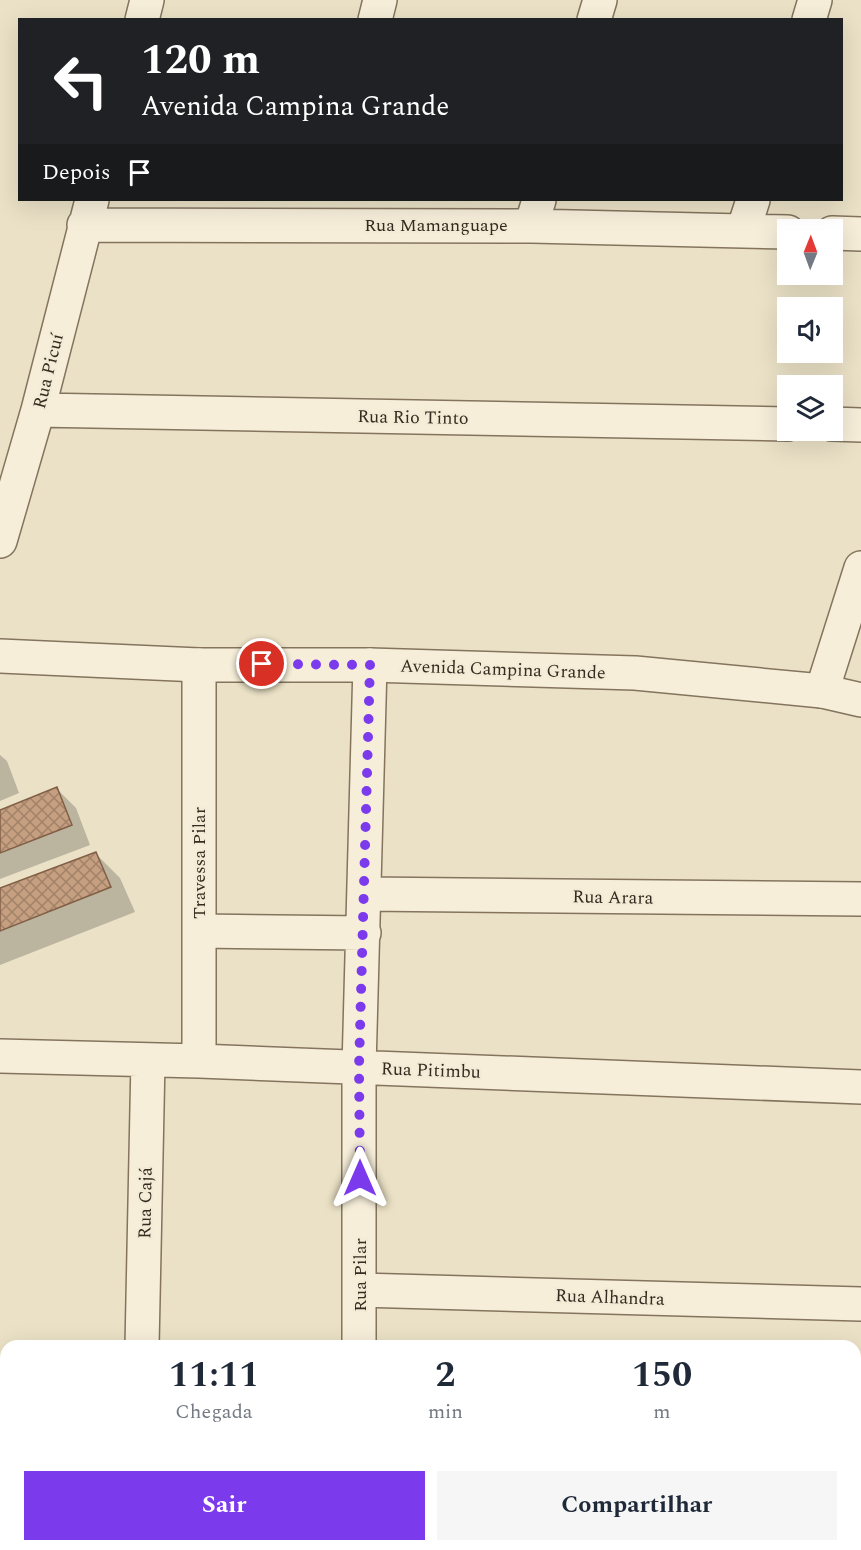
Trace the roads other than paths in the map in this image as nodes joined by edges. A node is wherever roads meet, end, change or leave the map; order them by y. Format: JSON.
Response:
{"nodes":[{"id":1,"x":147,"y":0,"type":"edge"},
{"id":2,"x":380,"y":0,"type":"edge"},
{"id":3,"x":600,"y":0,"type":"edge"},
{"id":4,"x":814,"y":0,"type":"edge"},
{"id":5,"x":142,"y":18,"type":"edge"},
{"id":6,"x":376,"y":18,"type":"edge"},
{"id":7,"x":595,"y":18,"type":"edge"},
{"id":8,"x":809,"y":18,"type":"edge"},
{"id":9,"x":753,"y":201,"type":"edge"},
{"id":10,"x":88,"y":212,"type":"edge"},
{"id":11,"x":318,"y":212,"type":"edge"},
{"id":12,"x":535,"y":213,"type":"edge"},
{"id":13,"x":743,"y":231,"type":"junction"},
{"id":14,"x":777,"y":232,"type":"edge"},
{"id":15,"x":843,"y":233,"type":"edge"},
{"id":16,"x":861,"y":234,"type":"edge"},
{"id":17,"x":38,"y":410,"type":"junction"},
{"id":18,"x":777,"y":424,"type":"edge"},
{"id":19,"x":843,"y":424,"type":"edge"},
{"id":20,"x":861,"y":425,"type":"edge"},
{"id":21,"x":0,"y":541,"type":"edge"},
{"id":22,"x":861,"y":568,"type":"edge"},
{"id":23,"x":0,"y":656,"type":"edge"},
{"id":24,"x":199,"y":665,"type":"junction"},
{"id":25,"x":370,"y":665,"type":"junction"},
{"id":26,"x":822,"y":691,"type":"junction"},
{"id":27,"x":861,"y":700,"type":"edge"},
{"id":28,"x":366,"y":894,"type":"junction"},
{"id":29,"x":861,"y":899,"type":"edge"},
{"id":30,"x":199,"y":931,"type":"junction"},
{"id":31,"x":364,"y":933,"type":"junction"},
{"id":32,"x":0,"y":1056,"type":"edge"},
{"id":33,"x":148,"y":1060,"type":"junction"},
{"id":34,"x":199,"y":1061,"type":"junction"},
{"id":35,"x":359,"y":1067,"type":"junction"},
{"id":36,"x":861,"y":1087,"type":"edge"},
{"id":37,"x":360,"y":1290,"type":"junction"},
{"id":38,"x":861,"y":1304,"type":"edge"},
{"id":39,"x":142,"y":1340,"type":"edge"},
{"id":40,"x":359,"y":1340,"type":"edge"}],
"edges":[{"from":1,"to":5,"type":"street"},
{"from":2,"to":6,"type":"street"},
{"from":3,"to":7,"type":"street"},
{"from":4,"to":8,"type":"street"},
{"from":9,"to":13,"type":"street"},
{"from":10,"to":11,"type":"street","name":"Rua Mamanguape"},
{"from":10,"to":17,"type":"street","name":"Rua Picuí"},
{"from":11,"to":12,"type":"street","name":"Rua Mamanguape"},
{"from":12,"to":13,"type":"street","name":"Rua Mamanguape"},
{"from":13,"to":14,"type":"street","name":"Rua Mamanguape"},
{"from":15,"to":16,"type":"street"},
{"from":17,"to":18,"type":"street","name":"Rua Rio Tinto"},
{"from":17,"to":21,"type":"street","name":"Rua Picuí"},
{"from":19,"to":20,"type":"street"},
{"from":22,"to":26,"type":"street"},
{"from":23,"to":24,"type":"street","name":"Avenida Campina Grande"},
{"from":24,"to":25,"type":"street","name":"Avenida Campina Grande"},
{"from":24,"to":30,"type":"street","name":"Travessa Pilar"},
{"from":25,"to":26,"type":"street","name":"Avenida Campina Grande"},
{"from":25,"to":28,"type":"street","name":"Rua Pilar"},
{"from":26,"to":27,"type":"street","name":"Avenida Campina Grande"},
{"from":28,"to":29,"type":"street","name":"Rua Arara"},
{"from":28,"to":31,"type":"street","name":"Rua Pilar"},
{"from":30,"to":31,"type":"street"},
{"from":30,"to":34,"type":"street","name":"Travessa Pilar"},
{"from":31,"to":35,"type":"street","name":"Rua Pilar"},
{"from":32,"to":33,"type":"street","name":"Rua Pitimbu"},
{"from":33,"to":34,"type":"street","name":"Rua Pitimbu"},
{"from":33,"to":39,"type":"street","name":"Rua Cajá"},
{"from":34,"to":35,"type":"street","name":"Rua Pitimbu"},
{"from":35,"to":36,"type":"street","name":"Rua Pitimbu"},
{"from":35,"to":37,"type":"street","name":"Rua Pilar"},
{"from":37,"to":38,"type":"street","name":"Rua Alhandra"},
{"from":37,"to":40,"type":"street","name":"Rua Pilar"}]}
